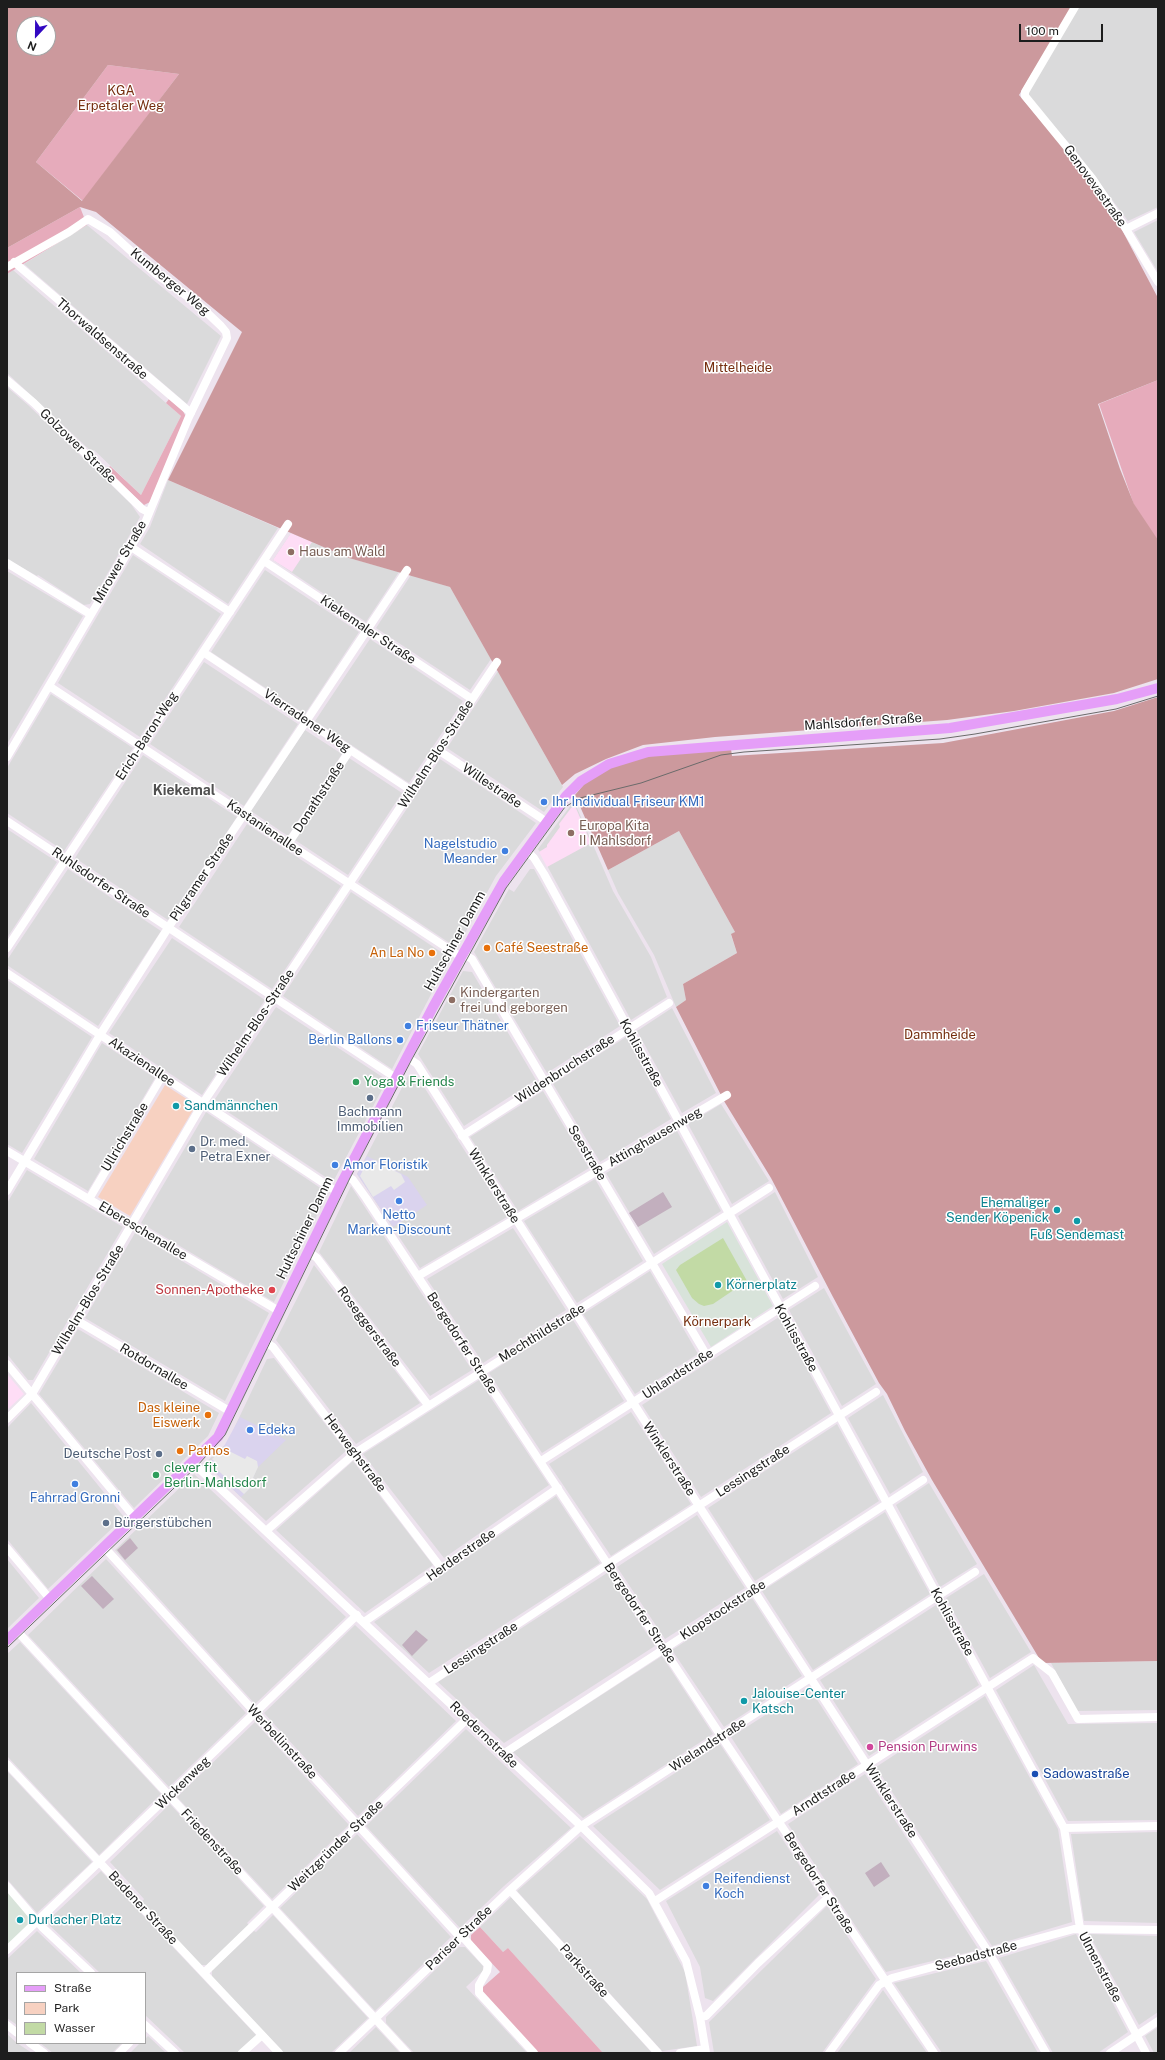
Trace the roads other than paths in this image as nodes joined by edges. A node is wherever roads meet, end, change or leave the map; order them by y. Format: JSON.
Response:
{"nodes":[{"id":1,"x":1075,"y":7,"type":"edge"},
{"id":2,"x":1158,"y":214,"type":"edge"},
{"id":3,"x":1126,"y":229,"type":"junction"},
{"id":4,"x":11,"y":265,"type":"edge"},
{"id":5,"x":1158,"y":282,"type":"edge"},
{"id":6,"x":227,"y":338,"type":"joint"},
{"id":7,"x":7,"y":380,"type":"edge"},
{"id":8,"x":191,"y":413,"type":"junction"},
{"id":9,"x":148,"y":512,"type":"junction"},
{"id":10,"x":288,"y":524,"type":"dead end"},
{"id":11,"x":131,"y":547,"type":"junction"},
{"id":12,"x":264,"y":561,"type":"junction"},
{"id":13,"x":7,"y":563,"type":"edge"},
{"id":14,"x":407,"y":570,"type":"dead end"},
{"id":15,"x":230,"y":612,"type":"junction"},
{"id":16,"x":90,"y":614,"type":"junction"},
{"id":17,"x":368,"y":630,"type":"junction"},
{"id":18,"x":202,"y":652,"type":"junction"},
{"id":19,"x":497,"y":662,"type":"dead end"},
{"id":20,"x":49,"y":686,"type":"junction"},
{"id":21,"x":1158,"y":688,"type":"edge"},
{"id":22,"x":472,"y":699,"type":"junction"},
{"id":23,"x":306,"y":721,"type":"junction"},
{"id":24,"x":141,"y":745,"type":"junction"},
{"id":25,"x":350,"y":750,"type":"junction"},
{"id":26,"x":438,"y":750,"type":"junction"},
{"id":27,"x":7,"y":757,"type":"edge"},
{"id":28,"x":576,"y":786,"type":"joint"},
{"id":29,"x":412,"y":791,"type":"junction"},
{"id":30,"x":244,"y":815,"type":"junction"},
{"id":31,"x":7,"y":821,"type":"edge"},
{"id":32,"x":546,"y":822,"type":"junction"},
{"id":33,"x":288,"y":844,"type":"junction"},
{"id":34,"x":526,"y":850,"type":"junction"},
{"id":35,"x":66,"y":860,"type":"junction"},
{"id":36,"x":349,"y":884,"type":"junction"},
{"id":37,"x":168,"y":928,"type":"junction"},
{"id":38,"x":7,"y":948,"type":"edge"},
{"id":39,"x":462,"y":955,"type":"junction"},
{"id":40,"x":7,"y":973,"type":"edge"},
{"id":41,"x":274,"y":998,"type":"junction"},
{"id":42,"x":669,"y":1003,"type":"dead end"},
{"id":43,"x":628,"y":1029,"type":"junction"},
{"id":44,"x":100,"y":1034,"type":"junction"},
{"id":45,"x":407,"y":1056,"type":"junction"},
{"id":46,"x":162,"y":1076,"type":"junction"},
{"id":47,"x":396,"y":1078,"type":"junction"},
{"id":48,"x":545,"y":1082,"type":"junction"},
{"id":49,"x":728,"y":1094,"type":"dead end"},
{"id":50,"x":203,"y":1103,"type":"junction"},
{"id":51,"x":680,"y":1123,"type":"junction"},
{"id":52,"x":462,"y":1136,"type":"junction"},
{"id":53,"x":7,"y":1151,"type":"edge"},
{"id":54,"x":25,"y":1161,"type":"junction"},
{"id":55,"x":597,"y":1171,"type":"junction"},
{"id":56,"x":346,"y":1176,"type":"junction"},
{"id":57,"x":769,"y":1188,"type":"dead end"},
{"id":58,"x":7,"y":1191,"type":"edge"},
{"id":59,"x":337,"y":1192,"type":"junction"},
{"id":60,"x":88,"y":1199,"type":"junction"},
{"id":61,"x":729,"y":1214,"type":"junction"},
{"id":62,"x":515,"y":1219,"type":"junction"},
{"id":63,"x":132,"y":1225,"type":"junction"},
{"id":64,"x":308,"y":1251,"type":"junction"},
{"id":65,"x":651,"y":1263,"type":"junction"},
{"id":66,"x":418,"y":1276,"type":"junction"},
{"id":67,"x":815,"y":1286,"type":"dead end"},
{"id":68,"x":781,"y":1309,"type":"junction"},
{"id":69,"x":279,"y":1311,"type":"junction"},
{"id":70,"x":575,"y":1312,"type":"junction"},
{"id":71,"x":76,"y":1320,"type":"junction"},
{"id":72,"x":264,"y":1342,"type":"junction"},
{"id":73,"x":707,"y":1356,"type":"junction"},
{"id":74,"x":7,"y":1364,"type":"edge"},
{"id":75,"x":481,"y":1372,"type":"junction"},
{"id":76,"x":876,"y":1392,"type":"dead end"},
{"id":77,"x":32,"y":1394,"type":"junction"},
{"id":78,"x":633,"y":1403,"type":"junction"},
{"id":79,"x":428,"y":1405,"type":"junction"},
{"id":80,"x":231,"y":1412,"type":"junction"},
{"id":81,"x":838,"y":1416,"type":"junction"},
{"id":82,"x":7,"y":1419,"type":"edge"},
{"id":83,"x":355,"y":1453,"type":"junction"},
{"id":84,"x":192,"y":1462,"type":"junction"},
{"id":85,"x":540,"y":1462,"type":"junction"},
{"id":86,"x":923,"y":1480,"type":"dead end"},
{"id":87,"x":558,"y":1488,"type":"junction"},
{"id":88,"x":887,"y":1503,"type":"junction"},
{"id":89,"x":699,"y":1506,"type":"junction"},
{"id":90,"x":135,"y":1518,"type":"junction"},
{"id":91,"x":266,"y":1531,"type":"junction"},
{"id":92,"x":104,"y":1547,"type":"junction"},
{"id":93,"x":7,"y":1548,"type":"edge"},
{"id":94,"x":608,"y":1564,"type":"junction"},
{"id":95,"x":441,"y":1568,"type":"junction"},
{"id":96,"x":975,"y":1572,"type":"dead end"},
{"id":97,"x":753,"y":1590,"type":"junction"},
{"id":98,"x":938,"y":1597,"type":"junction"},
{"id":99,"x":50,"y":1599,"type":"junction"},
{"id":100,"x":357,"y":1615,"type":"junction"},
{"id":101,"x":364,"y":1622,"type":"junction"},
{"id":102,"x":17,"y":1630,"type":"junction"},
{"id":103,"x":7,"y":1640,"type":"edge"},
{"id":104,"x":664,"y":1648,"type":"junction"},
{"id":105,"x":811,"y":1678,"type":"junction"},
{"id":106,"x":429,"y":1683,"type":"junction"},
{"id":107,"x":988,"y":1688,"type":"junction"},
{"id":108,"x":255,"y":1713,"type":"junction"},
{"id":109,"x":1158,"y":1717,"type":"edge"},
{"id":110,"x":467,"y":1719,"type":"junction"},
{"id":111,"x":721,"y":1736,"type":"junction"},
{"id":112,"x":503,"y":1754,"type":"junction"},
{"id":113,"x":7,"y":1764,"type":"edge"},
{"id":114,"x":867,"y":1765,"type":"junction"},
{"id":115,"x":170,"y":1796,"type":"junction"},
{"id":116,"x":779,"y":1822,"type":"junction"},
{"id":117,"x":358,"y":1825,"type":"junction"},
{"id":118,"x":581,"y":1826,"type":"junction"},
{"id":119,"x":1158,"y":1826,"type":"edge"},
{"id":120,"x":1064,"y":1828,"type":"junction"},
{"id":121,"x":100,"y":1862,"type":"junction"},
{"id":122,"x":7,"y":1886,"type":"edge"},
{"id":123,"x":510,"y":1890,"type":"junction"},
{"id":124,"x":829,"y":1897,"type":"junction"},
{"id":125,"x":655,"y":1901,"type":"junction"},
{"id":126,"x":273,"y":1908,"type":"junction"},
{"id":127,"x":38,"y":1921,"type":"junction"},
{"id":128,"x":1080,"y":1928,"type":"junction"},
{"id":129,"x":1158,"y":1930,"type":"edge"},
{"id":130,"x":461,"y":1937,"type":"junction"},
{"id":131,"x":7,"y":1950,"type":"edge"},
{"id":132,"x":989,"y":1953,"type":"junction"},
{"id":133,"x":89,"y":1972,"type":"edge"},
{"id":134,"x":204,"y":1973,"type":"junction"},
{"id":135,"x":884,"y":1981,"type":"junction"},
{"id":136,"x":700,"y":2017,"type":"junction"},
{"id":137,"x":375,"y":2019,"type":"junction"},
{"id":138,"x":1158,"y":2021,"type":"edge"},
{"id":139,"x":7,"y":2025,"type":"edge"},
{"id":140,"x":146,"y":2026,"type":"edge"},
{"id":141,"x":16,"y":2032,"type":"edge"},
{"id":142,"x":262,"y":2035,"type":"junction"},
{"id":143,"x":1136,"y":2036,"type":"junction"},
{"id":144,"x":31,"y":2044,"type":"edge"},
{"id":145,"x":128,"y":2044,"type":"edge"},
{"id":146,"x":705,"y":2051,"type":"edge"},
{"id":147,"x":44,"y":2053,"type":"edge"},
{"id":148,"x":118,"y":2053,"type":"edge"},
{"id":149,"x":175,"y":2053,"type":"edge"},
{"id":150,"x":242,"y":2053,"type":"edge"},
{"id":151,"x":279,"y":2053,"type":"edge"},
{"id":152,"x":339,"y":2053,"type":"edge"},
{"id":153,"x":407,"y":2053,"type":"edge"},
{"id":154,"x":534,"y":2053,"type":"edge"},
{"id":155,"x":658,"y":2053,"type":"edge"},
{"id":156,"x":680,"y":2053,"type":"edge"},
{"id":157,"x":829,"y":2053,"type":"edge"},
{"id":158,"x":934,"y":2053,"type":"edge"},
{"id":159,"x":1046,"y":2053,"type":"edge"},
{"id":160,"x":1110,"y":2053,"type":"edge"},
{"id":161,"x":1146,"y":2053,"type":"edge"}],
"edges":[{"from":1,"to":3,"type":"street","name":"Genovevastraße"},
{"from":2,"to":3,"type":"street"},
{"from":3,"to":5,"type":"street","name":"Genovevastraße"},
{"from":4,"to":6,"type":"street","name":"Kumberger Weg"},
{"from":4,"to":8,"type":"street","name":"Thorwaldsenstraße"},
{"from":6,"to":8,"type":"street","name":"Mirower Straße"},
{"from":7,"to":9,"type":"street","name":"Golzower Straße"},
{"from":8,"to":9,"type":"street","name":"Mirower Straße"},
{"from":9,"to":11,"type":"street","name":"Mirower Straße"},
{"from":10,"to":12,"type":"street","name":"Erich-Baron-Weg"},
{"from":11,"to":15,"type":"street"},
{"from":11,"to":16,"type":"street","name":"Mirower Straße"},
{"from":12,"to":15,"type":"street","name":"Erich-Baron-Weg"},
{"from":12,"to":17,"type":"street","name":"Kiekemaler Straße"},
{"from":13,"to":16,"type":"street"},
{"from":14,"to":17,"type":"street","name":"Pilgramer Straße"},
{"from":15,"to":18,"type":"street","name":"Erich-Baron-Weg"},
{"from":16,"to":20,"type":"street","name":"Mirower Straße"},
{"from":17,"to":22,"type":"street","name":"Kiekemaler Straße"},
{"from":17,"to":23,"type":"street","name":"Pilgramer Straße"},
{"from":18,"to":23,"type":"street","name":"Vierradener Weg"},
{"from":18,"to":24,"type":"street","name":"Erich-Baron-Weg"},
{"from":19,"to":22,"type":"street","name":"Wilhelm-Blos-Straße"},
{"from":20,"to":24,"type":"street","name":"Kastanienallee"},
{"from":20,"to":27,"type":"street","name":"Mirower Straße"},
{"from":21,"to":28,"type":"main road","name":"Mahlsdorfer Straße"},
{"from":22,"to":26,"type":"street","name":"Wilhelm-Blos-Straße"},
{"from":23,"to":25,"type":"street","name":"Vierradener Weg"},
{"from":23,"to":30,"type":"street","name":"Pilgramer Straße"},
{"from":24,"to":30,"type":"street","name":"Kastanienallee"},
{"from":24,"to":35,"type":"street","name":"Erich-Baron-Weg"},
{"from":25,"to":29,"type":"street","name":"Vierradener Weg"},
{"from":25,"to":33,"type":"street","name":"Donathstraße"},
{"from":26,"to":29,"type":"street","name":"Wilhelm-Blos-Straße"},
{"from":26,"to":32,"type":"street","name":"Willestraße"},
{"from":28,"to":32,"type":"main road","name":"Hultschiner Damm"},
{"from":29,"to":36,"type":"street","name":"Wilhelm-Blos-Straße"},
{"from":30,"to":33,"type":"street","name":"Kastanienallee"},
{"from":30,"to":37,"type":"street","name":"Pilgramer Straße"},
{"from":31,"to":35,"type":"street","name":"Ruhlsdorfer Straße"},
{"from":32,"to":34,"type":"main road","name":"Hultschiner Damm"},
{"from":33,"to":36,"type":"street","name":"Kastanienallee"},
{"from":34,"to":39,"type":"main road","name":"Hultschiner Damm"},
{"from":34,"to":43,"type":"street","name":"Kohlisstraße"},
{"from":35,"to":37,"type":"street","name":"Ruhlsdorfer Straße"},
{"from":35,"to":38,"type":"street","name":"Erich-Baron-Weg"},
{"from":36,"to":39,"type":"street","name":"Kastanienallee"},
{"from":36,"to":41,"type":"street","name":"Wilhelm-Blos-Straße"},
{"from":37,"to":41,"type":"street","name":"Ruhlsdorfer Straße"},
{"from":37,"to":44,"type":"street","name":"Pilgramer Straße"},
{"from":39,"to":45,"type":"main road","name":"Hultschiner Damm"},
{"from":39,"to":48,"type":"street","name":"Seestraße"},
{"from":40,"to":44,"type":"street","name":"Akazienallee"},
{"from":41,"to":47,"type":"street","name":"Ruhlsdorfer Straße"},
{"from":41,"to":50,"type":"street","name":"Wilhelm-Blos-Straße"},
{"from":42,"to":43,"type":"street","name":"Wildenbruchstraße"},
{"from":43,"to":48,"type":"street","name":"Wildenbruchstraße"},
{"from":43,"to":51,"type":"street","name":"Kohlisstraße"},
{"from":44,"to":46,"type":"street","name":"Akazienallee"},
{"from":44,"to":54,"type":"street","name":"Pilgramer Straße"},
{"from":45,"to":47,"type":"main road","name":"Hultschiner Damm"},
{"from":45,"to":52,"type":"street","name":"Winklerstraße"},
{"from":46,"to":50,"type":"street","name":"Akazienallee"},
{"from":46,"to":60,"type":"street","name":"Ullrichstraße"},
{"from":47,"to":56,"type":"main road","name":"Hultschiner Damm"},
{"from":48,"to":52,"type":"street","name":"Wildenbruchstraße"},
{"from":48,"to":55,"type":"street","name":"Seestraße"},
{"from":49,"to":51,"type":"street","name":"Attinghausenweg"},
{"from":50,"to":59,"type":"street","name":"Akazienallee"},
{"from":50,"to":63,"type":"street","name":"Wilhelm-Blos-Straße"},
{"from":51,"to":55,"type":"street","name":"Attinghausenweg"},
{"from":51,"to":61,"type":"street","name":"Kohlisstraße"},
{"from":52,"to":62,"type":"street","name":"Winklerstraße"},
{"from":53,"to":54,"type":"street","name":"Ebereschenallee"},
{"from":54,"to":58,"type":"street","name":"Pilgramer Straße"},
{"from":54,"to":60,"type":"street","name":"Ebereschenallee"},
{"from":55,"to":62,"type":"street","name":"Attinghausenweg"},
{"from":55,"to":65,"type":"street","name":"Seestraße"},
{"from":56,"to":59,"type":"main road","name":"Hultschiner Damm"},
{"from":56,"to":66,"type":"street","name":"Bergedorfer Straße"},
{"from":57,"to":61,"type":"street","name":"Mechthildstraße"},
{"from":59,"to":64,"type":"main road","name":"Hultschiner Damm"},
{"from":60,"to":63,"type":"street","name":"Ebereschenallee"},
{"from":61,"to":65,"type":"street","name":"Mechthildstraße"},
{"from":61,"to":68,"type":"street","name":"Kohlisstraße"},
{"from":62,"to":66,"type":"street","name":"Attinghausenweg"},
{"from":62,"to":70,"type":"street","name":"Winklerstraße"},
{"from":63,"to":69,"type":"street","name":"Ebereschenallee"},
{"from":63,"to":71,"type":"street","name":"Wilhelm-Blos-Straße"},
{"from":64,"to":69,"type":"main road","name":"Hultschiner Damm"},
{"from":64,"to":79,"type":"street","name":"Roseggerstraße"},
{"from":65,"to":70,"type":"street","name":"Mechthildstraße"},
{"from":65,"to":73,"type":"street","name":"Seestraße"},
{"from":66,"to":75,"type":"street","name":"Bergedorfer Straße"},
{"from":67,"to":68,"type":"street","name":"Uhlandstraße"},
{"from":68,"to":73,"type":"street","name":"Uhlandstraße"},
{"from":68,"to":81,"type":"street","name":"Kohlisstraße"},
{"from":69,"to":72,"type":"main road","name":"Hultschiner Damm"},
{"from":70,"to":75,"type":"street","name":"Mechthildstraße"},
{"from":70,"to":78,"type":"street","name":"Winklerstraße"},
{"from":71,"to":77,"type":"street","name":"Wilhelm-Blos-Straße"},
{"from":71,"to":80,"type":"street","name":"Rotdornallee"},
{"from":72,"to":80,"type":"main road","name":"Hultschiner Damm"},
{"from":72,"to":83,"type":"street","name":"Herweghstraße"},
{"from":73,"to":78,"type":"street","name":"Uhlandstraße"},
{"from":74,"to":77,"type":"street"},
{"from":75,"to":79,"type":"street","name":"Mechthildstraße"},
{"from":75,"to":85,"type":"street","name":"Bergedorfer Straße"},
{"from":76,"to":81,"type":"street","name":"Lessingstraße"},
{"from":77,"to":82,"type":"street","name":"Wilhelm-Blos-Straße"},
{"from":77,"to":90,"type":"street"},
{"from":78,"to":85,"type":"street","name":"Uhlandstraße"},
{"from":78,"to":89,"type":"street","name":"Winklerstraße"},
{"from":79,"to":83,"type":"street","name":"Mechthildstraße"},
{"from":80,"to":84,"type":"main road","name":"Hultschiner Damm"},
{"from":81,"to":88,"type":"street","name":"Kohlisstraße"},
{"from":81,"to":89,"type":"street","name":"Lessingstraße"},
{"from":83,"to":91,"type":"street","name":"Mechthildstraße"},
{"from":83,"to":95,"type":"street","name":"Herweghstraße"},
{"from":84,"to":90,"type":"main road","name":"Hultschiner Damm"},
{"from":84,"to":91,"type":"street","name":"Roedernstraße"},
{"from":85,"to":87,"type":"street","name":"Bergedorfer Straße"},
{"from":86,"to":88,"type":"street","name":"Klopstockstraße"},
{"from":87,"to":94,"type":"street","name":"Bergedorfer Straße"},
{"from":87,"to":95,"type":"street","name":"Herderstraße"},
{"from":88,"to":97,"type":"street","name":"Klopstockstraße"},
{"from":88,"to":98,"type":"street","name":"Kohlisstraße"},
{"from":89,"to":94,"type":"street","name":"Lessingstraße"},
{"from":89,"to":97,"type":"street","name":"Winklerstraße"},
{"from":90,"to":92,"type":"main road","name":"Hultschiner Damm"},
{"from":91,"to":100,"type":"street","name":"Roedernstraße"},
{"from":92,"to":99,"type":"main road","name":"Hultschiner Damm"},
{"from":92,"to":108,"type":"street","name":"Werbellinstraße"},
{"from":93,"to":99,"type":"street"},
{"from":94,"to":104,"type":"street","name":"Bergedorfer Straße"},
{"from":94,"to":106,"type":"street","name":"Lessingstraße"},
{"from":95,"to":101,"type":"street","name":"Herderstraße"},
{"from":96,"to":98,"type":"street","name":"Wielandstraße"},
{"from":97,"to":104,"type":"street","name":"Klopstockstraße"},
{"from":97,"to":105,"type":"street","name":"Winklerstraße"},
{"from":98,"to":105,"type":"street","name":"Wielandstraße"},
{"from":98,"to":107,"type":"street","name":"Kohlisstraße"},
{"from":99,"to":102,"type":"main road","name":"Hultschiner Damm"},
{"from":100,"to":101,"type":"street","name":"Roedernstraße"},
{"from":100,"to":108,"type":"street","name":"Wickenweg"},
{"from":101,"to":106,"type":"street","name":"Roedernstraße"},
{"from":102,"to":103,"type":"main road","name":"Hultschiner Damm"},
{"from":102,"to":115,"type":"street","name":"Friedenstraße"},
{"from":104,"to":111,"type":"street","name":"Bergedorfer Straße"},
{"from":104,"to":112,"type":"street","name":"Klopstockstraße"},
{"from":105,"to":111,"type":"street","name":"Wielandstraße"},
{"from":105,"to":114,"type":"street","name":"Winklerstraße"},
{"from":106,"to":110,"type":"street","name":"Roedernstraße"},
{"from":107,"to":109,"type":"street","name":"Arndtstraße"},
{"from":107,"to":114,"type":"street","name":"Arndtstraße"},
{"from":107,"to":120,"type":"street","name":"Kohlisstraße"},
{"from":108,"to":115,"type":"street","name":"Wickenweg"},
{"from":108,"to":117,"type":"street","name":"Werbellinstraße"},
{"from":110,"to":112,"type":"street","name":"Roedernstraße"},
{"from":110,"to":117,"type":"street","name":"Weitzgründer Straße"},
{"from":111,"to":116,"type":"street","name":"Bergedorfer Straße"},
{"from":111,"to":118,"type":"street","name":"Wielandstraße"},
{"from":112,"to":118,"type":"street","name":"Roedernstraße"},
{"from":113,"to":121,"type":"street","name":"Badener Straße"},
{"from":114,"to":116,"type":"street","name":"Arndtstraße"},
{"from":114,"to":132,"type":"street","name":"Winklerstraße"},
{"from":115,"to":121,"type":"street","name":"Wickenweg"},
{"from":115,"to":126,"type":"street","name":"Friedenstraße"},
{"from":116,"to":124,"type":"street","name":"Bergedorfer Straße"},
{"from":116,"to":125,"type":"street","name":"Arndtstraße"},
{"from":117,"to":126,"type":"street","name":"Weitzgründer Straße"},
{"from":117,"to":130,"type":"street","name":"Werbellinstraße"},
{"from":118,"to":123,"type":"street","name":"Pariser Straße"},
{"from":118,"to":125,"type":"street","name":"Roedernstraße"},
{"from":119,"to":120,"type":"street"},
{"from":120,"to":128,"type":"street","name":"Ulmenstraße"},
{"from":121,"to":127,"type":"street","name":"Wickenweg"},
{"from":121,"to":134,"type":"street","name":"Badener Straße"},
{"from":122,"to":127,"type":"street"},
{"from":123,"to":130,"type":"street","name":"Pariser Straße"},
{"from":123,"to":155,"type":"street","name":"Parkstraße"},
{"from":124,"to":135,"type":"street","name":"Bergedorfer Straße"},
{"from":124,"to":136,"type":"street"},
{"from":125,"to":136,"type":"street","name":"Roedernstraße"},
{"from":126,"to":134,"type":"street","name":"Weitzgründer Straße"},
{"from":126,"to":137,"type":"street","name":"Friedenstraße"},
{"from":127,"to":131,"type":"street","name":"Wickenweg"},
{"from":127,"to":133,"type":"street"},
{"from":128,"to":129,"type":"street","name":"Seebadstraße"},
{"from":128,"to":132,"type":"street","name":"Seebadstraße"},
{"from":128,"to":143,"type":"street","name":"Ulmenstraße"},
{"from":130,"to":137,"type":"street","name":"Pariser Straße"},
{"from":130,"to":154,"type":"street","name":"Werbellinstraße"},
{"from":132,"to":135,"type":"street","name":"Seebadstraße"},
{"from":132,"to":159,"type":"street","name":"Winklerstraße"},
{"from":134,"to":142,"type":"street","name":"Badener Straße"},
{"from":135,"to":157,"type":"street"},
{"from":135,"to":158,"type":"street","name":"Bergedorfer Straße"},
{"from":136,"to":146,"type":"street","name":"Roedernstraße"},
{"from":137,"to":152,"type":"street","name":"Pariser Straße"},
{"from":137,"to":153,"type":"street","name":"Friedenstraße"},
{"from":138,"to":143,"type":"street"},
{"from":139,"to":141,"type":"street"},
{"from":140,"to":149,"type":"street"},
{"from":142,"to":150,"type":"street"},
{"from":142,"to":151,"type":"street","name":"Badener Straße"},
{"from":143,"to":160,"type":"street"},
{"from":143,"to":161,"type":"street","name":"Ulmenstraße"},
{"from":144,"to":147,"type":"street"},
{"from":145,"to":148,"type":"street"},
{"from":146,"to":156,"type":"street"}]}
